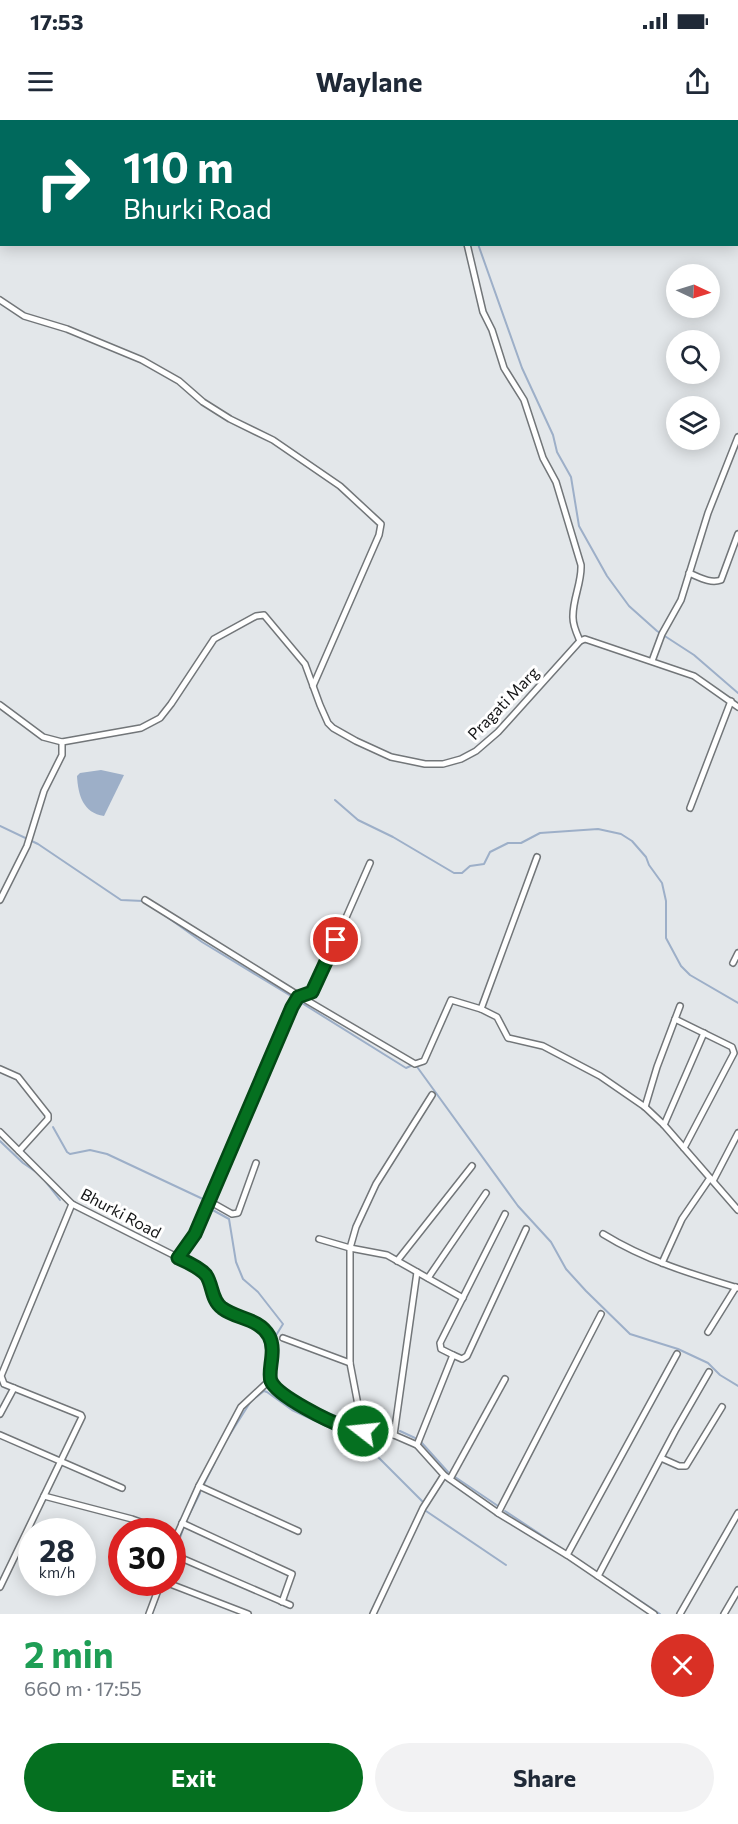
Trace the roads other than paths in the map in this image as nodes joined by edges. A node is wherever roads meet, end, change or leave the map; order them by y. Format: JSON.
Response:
{"nodes":[{"id":1,"x":467,"y":246,"type":"edge"},
{"id":2,"x":0,"y":300,"type":"edge"},
{"id":3,"x":738,"y":437,"type":"edge"},
{"id":4,"x":738,"y":534,"type":"edge"},
{"id":5,"x":689,"y":573,"type":"junction"},
{"id":6,"x":580,"y":641,"type":"junction"},
{"id":7,"x":652,"y":661,"type":"junction"},
{"id":8,"x":313,"y":686,"type":"junction"},
{"id":9,"x":731,"y":701,"type":"junction"},
{"id":10,"x":0,"y":705,"type":"edge"},
{"id":11,"x":738,"y":707,"type":"edge"},
{"id":12,"x":62,"y":742,"type":"junction"},
{"id":13,"x":690,"y":808,"type":"dead end"},
{"id":14,"x":537,"y":857,"type":"dead end"},
{"id":15,"x":370,"y":864,"type":"dead end"},
{"id":16,"x":0,"y":900,"type":"edge"},
{"id":17,"x":145,"y":900,"type":"dead end"},
{"id":18,"x":738,"y":953,"type":"edge"},
{"id":19,"x":733,"y":963,"type":"dead end"},
{"id":20,"x":301,"y":998,"type":"junction"},
{"id":21,"x":680,"y":1006,"type":"dead end"},
{"id":22,"x":481,"y":1009,"type":"junction"},
{"id":23,"x":675,"y":1019,"type":"junction"},
{"id":24,"x":704,"y":1034,"type":"junction"},
{"id":25,"x":0,"y":1069,"type":"edge"},
{"id":26,"x":432,"y":1095,"type":"dead end"},
{"id":27,"x":645,"y":1107,"type":"junction"},
{"id":28,"x":663,"y":1125,"type":"junction"},
{"id":29,"x":0,"y":1132,"type":"edge"},
{"id":30,"x":738,"y":1133,"type":"edge"},
{"id":31,"x":684,"y":1148,"type":"junction"},
{"id":32,"x":20,"y":1150,"type":"junction"},
{"id":33,"x":256,"y":1163,"type":"dead end"},
{"id":34,"x":472,"y":1166,"type":"dead end"},
{"id":35,"x":712,"y":1179,"type":"junction"},
{"id":36,"x":486,"y":1193,"type":"dead end"},
{"id":37,"x":209,"y":1201,"type":"junction"},
{"id":38,"x":72,"y":1204,"type":"junction"},
{"id":39,"x":738,"y":1210,"type":"edge"},
{"id":40,"x":505,"y":1214,"type":"dead end"},
{"id":41,"x":526,"y":1230,"type":"dead end"},
{"id":42,"x":603,"y":1234,"type":"dead end"},
{"id":43,"x":319,"y":1239,"type":"dead end"},
{"id":44,"x":350,"y":1248,"type":"junction"},
{"id":45,"x":178,"y":1258,"type":"junction"},
{"id":46,"x":398,"y":1261,"type":"junction"},
{"id":47,"x":662,"y":1263,"type":"junction"},
{"id":48,"x":417,"y":1272,"type":"junction"},
{"id":49,"x":428,"y":1278,"type":"junction"},
{"id":50,"x":737,"y":1287,"type":"edge"},
{"id":51,"x":463,"y":1298,"type":"junction"},
{"id":52,"x":601,"y":1314,"type":"dead end"},
{"id":53,"x":708,"y":1332,"type":"dead end"},
{"id":54,"x":283,"y":1338,"type":"dead end"},
{"id":55,"x":676,"y":1354,"type":"dead end"},
{"id":56,"x":453,"y":1355,"type":"junction"},
{"id":57,"x":350,"y":1363,"type":"junction"},
{"id":58,"x":709,"y":1372,"type":"dead end"},
{"id":59,"x":505,"y":1379,"type":"dead end"},
{"id":60,"x":270,"y":1380,"type":"junction"},
{"id":61,"x":14,"y":1388,"type":"junction"},
{"id":62,"x":722,"y":1407,"type":"dead end"},
{"id":63,"x":0,"y":1414,"type":"edge"},
{"id":64,"x":363,"y":1431,"type":"junction"},
{"id":65,"x":0,"y":1435,"type":"edge"},
{"id":66,"x":394,"y":1435,"type":"junction"},
{"id":67,"x":417,"y":1445,"type":"junction"},
{"id":68,"x":661,"y":1458,"type":"junction"},
{"id":69,"x":61,"y":1461,"type":"junction"},
{"id":70,"x":447,"y":1477,"type":"junction"},
{"id":71,"x":199,"y":1486,"type":"junction"},
{"id":72,"x":122,"y":1488,"type":"dead end"},
{"id":73,"x":44,"y":1496,"type":"junction"},
{"id":74,"x":498,"y":1513,"type":"junction"},
{"id":75,"x":738,"y":1513,"type":"edge"},
{"id":76,"x":128,"y":1518,"type":"edge"},
{"id":77,"x":184,"y":1518,"type":"edge"},
{"id":78,"x":186,"y":1525,"type":"edge"},
{"id":79,"x":298,"y":1531,"type":"dead end"},
{"id":80,"x":567,"y":1555,"type":"junction"},
{"id":81,"x":186,"y":1560,"type":"edge"},
{"id":82,"x":598,"y":1576,"type":"junction"},
{"id":83,"x":0,"y":1587,"type":"edge"},
{"id":84,"x":738,"y":1590,"type":"edge"},
{"id":85,"x":186,"y":1591,"type":"edge"},
{"id":86,"x":157,"y":1596,"type":"edge"},
{"id":87,"x":282,"y":1602,"type":"junction"},
{"id":88,"x":290,"y":1605,"type":"dead end"},
{"id":89,"x":149,"y":1614,"type":"edge"},
{"id":90,"x":248,"y":1614,"type":"edge"},
{"id":91,"x":374,"y":1614,"type":"edge"},
{"id":92,"x":654,"y":1614,"type":"edge"},
{"id":93,"x":680,"y":1614,"type":"edge"},
{"id":94,"x":724,"y":1614,"type":"edge"}],
"edges":[{"from":1,"to":6,"type":"street"},
{"from":2,"to":8,"type":"street"},
{"from":3,"to":5,"type":"street"},
{"from":4,"to":5,"type":"street"},
{"from":5,"to":7,"type":"street"},
{"from":6,"to":7,"type":"street"},
{"from":6,"to":8,"type":"street","name":"Pragati Marg"},
{"from":7,"to":9,"type":"street"},
{"from":8,"to":12,"type":"street","name":"Pragati Marg"},
{"from":9,"to":11,"type":"street"},
{"from":9,"to":13,"type":"street"},
{"from":10,"to":12,"type":"street"},
{"from":12,"to":16,"type":"street"},
{"from":14,"to":22,"type":"street"},
{"from":15,"to":20,"type":"street"},
{"from":17,"to":20,"type":"street"},
{"from":18,"to":19,"type":"street"},
{"from":20,"to":22,"type":"street"},
{"from":20,"to":37,"type":"street"},
{"from":21,"to":23,"type":"street"},
{"from":22,"to":27,"type":"street"},
{"from":23,"to":24,"type":"street"},
{"from":23,"to":27,"type":"street"},
{"from":24,"to":28,"type":"street"},
{"from":24,"to":31,"type":"street"},
{"from":25,"to":32,"type":"street"},
{"from":26,"to":44,"type":"street"},
{"from":27,"to":28,"type":"street"},
{"from":28,"to":31,"type":"street"},
{"from":29,"to":32,"type":"street","name":"Bhurki Road"},
{"from":30,"to":35,"type":"street"},
{"from":31,"to":35,"type":"street"},
{"from":32,"to":38,"type":"street","name":"Bhurki Road"},
{"from":33,"to":37,"type":"street"},
{"from":34,"to":46,"type":"street"},
{"from":35,"to":39,"type":"street"},
{"from":35,"to":47,"type":"street"},
{"from":36,"to":49,"type":"street"},
{"from":37,"to":45,"type":"street"},
{"from":38,"to":45,"type":"street","name":"Bhurki Road"},
{"from":38,"to":61,"type":"street"},
{"from":40,"to":51,"type":"street"},
{"from":41,"to":56,"type":"street"},
{"from":42,"to":47,"type":"street"},
{"from":43,"to":44,"type":"street"},
{"from":44,"to":46,"type":"street"},
{"from":44,"to":57,"type":"street"},
{"from":45,"to":60,"type":"street","name":"Bhurki Road"},
{"from":46,"to":48,"type":"street"},
{"from":47,"to":50,"type":"street"},
{"from":48,"to":49,"type":"street"},
{"from":48,"to":66,"type":"street"},
{"from":49,"to":51,"type":"street"},
{"from":50,"to":53,"type":"street"},
{"from":51,"to":56,"type":"street"},
{"from":52,"to":74,"type":"street"},
{"from":54,"to":57,"type":"street"},
{"from":55,"to":80,"type":"street"},
{"from":56,"to":67,"type":"street"},
{"from":57,"to":64,"type":"street"},
{"from":58,"to":68,"type":"street"},
{"from":59,"to":70,"type":"street"},
{"from":60,"to":64,"type":"street"},
{"from":60,"to":71,"type":"street"},
{"from":61,"to":63,"type":"street"},
{"from":61,"to":69,"type":"street"},
{"from":62,"to":68,"type":"street"},
{"from":64,"to":66,"type":"street"},
{"from":65,"to":69,"type":"street"},
{"from":66,"to":67,"type":"street"},
{"from":67,"to":70,"type":"street"},
{"from":68,"to":82,"type":"street"},
{"from":69,"to":72,"type":"street"},
{"from":69,"to":73,"type":"street"},
{"from":70,"to":74,"type":"street"},
{"from":70,"to":91,"type":"street"},
{"from":71,"to":77,"type":"street"},
{"from":71,"to":79,"type":"street"},
{"from":73,"to":76,"type":"street"},
{"from":73,"to":83,"type":"street"},
{"from":74,"to":80,"type":"street"},
{"from":75,"to":93,"type":"street"},
{"from":78,"to":87,"type":"street"},
{"from":80,"to":82,"type":"street"},
{"from":81,"to":87,"type":"street"},
{"from":82,"to":92,"type":"street"},
{"from":84,"to":94,"type":"street"},
{"from":85,"to":90,"type":"street"},
{"from":86,"to":89,"type":"street"},
{"from":87,"to":88,"type":"street"}]}
